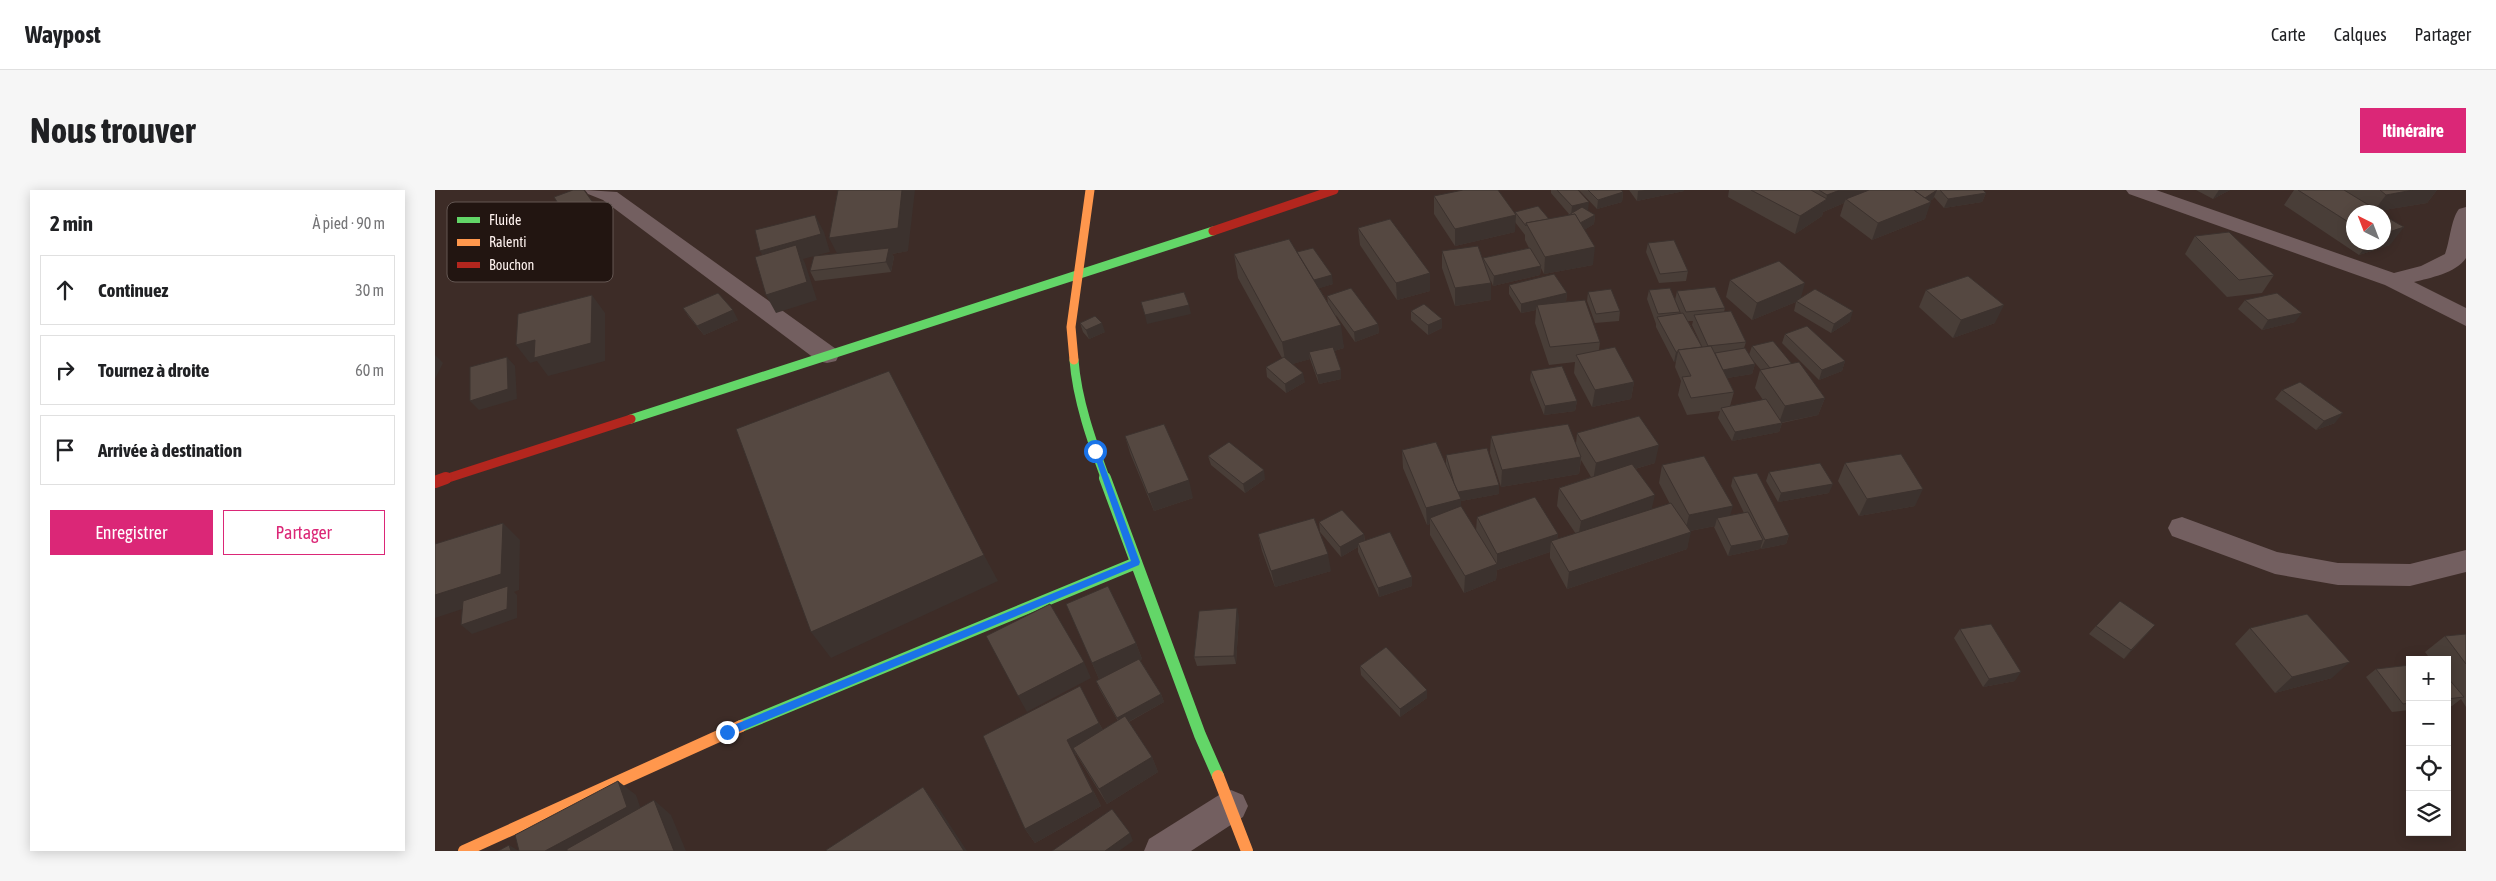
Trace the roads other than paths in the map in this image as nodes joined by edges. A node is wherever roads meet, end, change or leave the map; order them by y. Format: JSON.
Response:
{"nodes":[{"id":1,"x":595,"y":190,"type":"edge"},
{"id":2,"x":1090,"y":190,"type":"edge"},
{"id":3,"x":1334,"y":190,"type":"edge"},
{"id":4,"x":2136,"y":190,"type":"edge"},
{"id":5,"x":2463,"y":190,"type":"edge"},
{"id":6,"x":2466,"y":206,"type":"edge"},
{"id":7,"x":2466,"y":213,"type":"edge"},
{"id":8,"x":1078,"y":276,"type":"junction"},
{"id":9,"x":2393,"y":280,"type":"junction"},
{"id":10,"x":2466,"y":318,"type":"edge"},
{"id":11,"x":827,"y":355,"type":"junction"},
{"id":12,"x":435,"y":482,"type":"edge"},
{"id":13,"x":2182,"y":528,"type":"dead end"},
{"id":14,"x":2466,"y":561,"type":"edge"},
{"id":15,"x":1136,"y":562,"type":"junction"},
{"id":16,"x":1231,"y":806,"type":"junction"},
{"id":17,"x":464,"y":851,"type":"edge"},
{"id":18,"x":1161,"y":851,"type":"edge"},
{"id":19,"x":1247,"y":851,"type":"edge"}],
"edges":[{"from":1,"to":11,"type":"street"},
{"from":2,"to":8,"type":"street"},
{"from":3,"to":8,"type":"street"},
{"from":4,"to":9,"type":"street"},
{"from":5,"to":6,"type":"street"},
{"from":7,"to":9,"type":"street"},
{"from":8,"to":11,"type":"street"},
{"from":8,"to":15,"type":"street"},
{"from":9,"to":10,"type":"street"},
{"from":11,"to":12,"type":"street"},
{"from":13,"to":14,"type":"street"},
{"from":15,"to":16,"type":"street"},
{"from":15,"to":17,"type":"street"},
{"from":16,"to":18,"type":"street"},
{"from":16,"to":19,"type":"street"}]}
